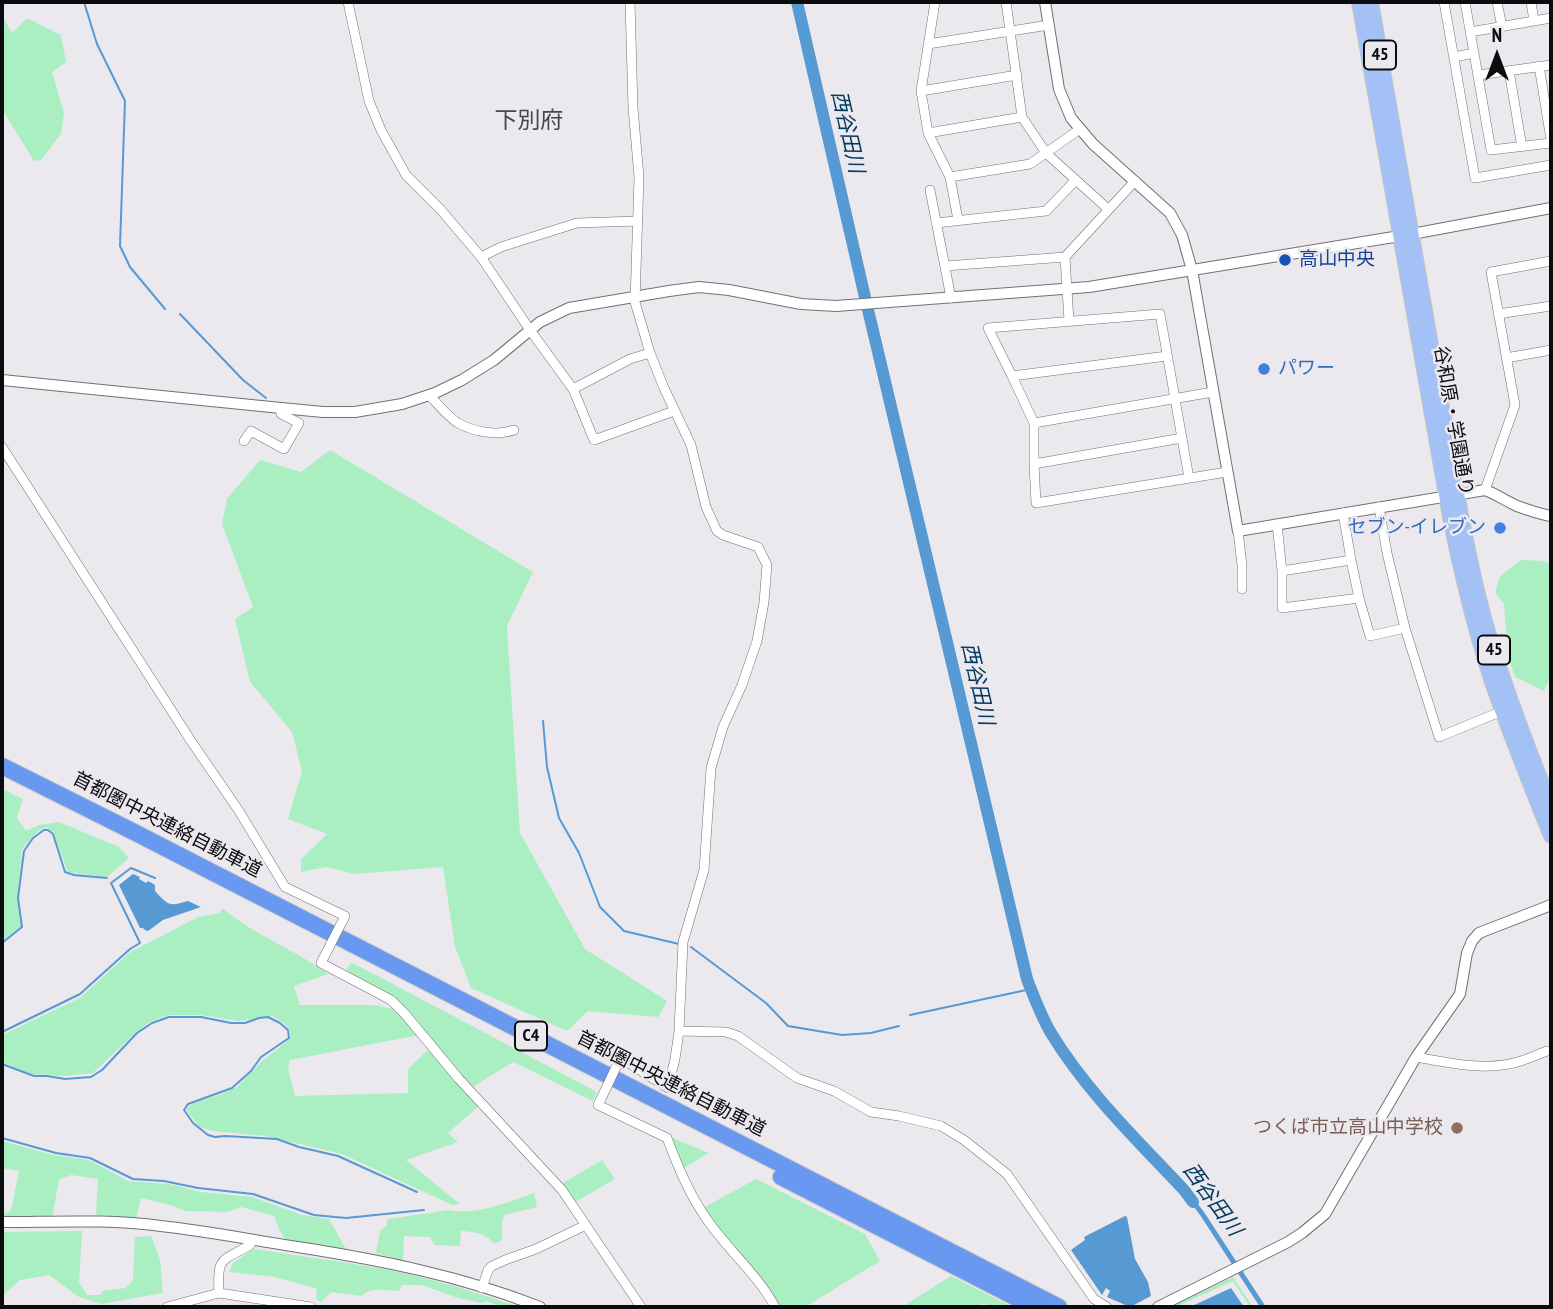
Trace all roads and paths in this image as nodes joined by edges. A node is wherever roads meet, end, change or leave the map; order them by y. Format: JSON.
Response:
{"nodes":[{"id":1,"x":348,"y":2,"type":"edge"},
{"id":2,"x":630,"y":2,"type":"edge"},
{"id":3,"x":934,"y":2,"type":"edge"},
{"id":4,"x":1006,"y":2,"type":"edge"},
{"id":5,"x":1045,"y":2,"type":"edge"},
{"id":6,"x":1359,"y":2,"type":"edge"},
{"id":7,"x":1371,"y":2,"type":"edge"},
{"id":8,"x":1444,"y":2,"type":"edge"},
{"id":9,"x":1465,"y":2,"type":"edge"},
{"id":10,"x":1497,"y":2,"type":"edge"},
{"id":11,"x":1531,"y":2,"type":"edge"},
{"id":12,"x":1551,"y":18,"type":"edge"},
{"id":13,"x":1534,"y":21,"type":"junction"},
{"id":14,"x":1049,"y":25,"type":"junction"},
{"id":15,"x":1502,"y":27,"type":"junction"},
{"id":16,"x":1010,"y":30,"type":"junction"},
{"id":17,"x":1471,"y":32,"type":"junction"},
{"id":18,"x":928,"y":44,"type":"junction"},
{"id":19,"x":1474,"y":53,"type":"junction"},
{"id":20,"x":1454,"y":57,"type":"junction"},
{"id":21,"x":1551,"y":65,"type":"edge"},
{"id":22,"x":1539,"y":66,"type":"junction"},
{"id":23,"x":1508,"y":71,"type":"junction"},
{"id":24,"x":1017,"y":75,"type":"junction"},
{"id":25,"x":1478,"y":75,"type":"junction"},
{"id":26,"x":921,"y":91,"type":"junction"},
{"id":27,"x":1022,"y":117,"type":"junction"},
{"id":28,"x":1080,"y":129,"type":"junction"},
{"id":29,"x":928,"y":133,"type":"junction"},
{"id":30,"x":1551,"y":141,"type":"edge"},
{"id":31,"x":1522,"y":147,"type":"junction"},
{"id":32,"x":1046,"y":153,"type":"junction"},
{"id":33,"x":1551,"y":166,"type":"edge"},
{"id":34,"x":950,"y":177,"type":"junction"},
{"id":35,"x":1076,"y":180,"type":"junction"},
{"id":36,"x":1135,"y":181,"type":"junction"},
{"id":37,"x":930,"y":190,"type":"dead end"},
{"id":38,"x":1551,"y":208,"type":"edge"},
{"id":39,"x":1108,"y":209,"type":"junction"},
{"id":40,"x":958,"y":220,"type":"junction"},
{"id":41,"x":638,"y":221,"type":"junction"},
{"id":42,"x":936,"y":223,"type":"junction"},
{"id":43,"x":1406,"y":234,"type":"junction"},
{"id":44,"x":481,"y":257,"type":"junction"},
{"id":45,"x":1065,"y":257,"type":"junction"},
{"id":46,"x":1551,"y":261,"type":"edge"},
{"id":47,"x":945,"y":266,"type":"junction"},
{"id":48,"x":1192,"y":270,"type":"junction"},
{"id":49,"x":1067,"y":289,"type":"junction"},
{"id":50,"x":635,"y":297,"type":"junction"},
{"id":51,"x":951,"y":298,"type":"junction"},
{"id":52,"x":1551,"y":306,"type":"edge"},
{"id":53,"x":1498,"y":314,"type":"junction"},
{"id":54,"x":1069,"y":321,"type":"junction"},
{"id":55,"x":530,"y":330,"type":"junction"},
{"id":56,"x":1551,"y":350,"type":"edge"},
{"id":57,"x":650,"y":353,"type":"junction"},
{"id":58,"x":1167,"y":356,"type":"junction"},
{"id":59,"x":1506,"y":358,"type":"junction"},
{"id":60,"x":1012,"y":376,"type":"junction"},
{"id":61,"x":2,"y":380,"type":"edge"},
{"id":62,"x":573,"y":389,"type":"junction"},
{"id":63,"x":1213,"y":392,"type":"junction"},
{"id":64,"x":429,"y":395,"type":"junction"},
{"id":65,"x":1175,"y":399,"type":"junction"},
{"id":66,"x":281,"y":408,"type":"junction"},
{"id":67,"x":674,"y":411,"type":"junction"},
{"id":68,"x":1034,"y":423,"type":"junction"},
{"id":69,"x":514,"y":430,"type":"dead end"},
{"id":70,"x":1182,"y":438,"type":"junction"},
{"id":71,"x":244,"y":441,"type":"dead end"},
{"id":72,"x":2,"y":447,"type":"edge"},
{"id":73,"x":1034,"y":464,"type":"junction"},
{"id":74,"x":1227,"y":472,"type":"junction"},
{"id":75,"x":1189,"y":478,"type":"junction"},
{"id":76,"x":1485,"y":490,"type":"junction"},
{"id":77,"x":1452,"y":495,"type":"junction"},
{"id":78,"x":1379,"y":507,"type":"junction"},
{"id":79,"x":1343,"y":513,"type":"junction"},
{"id":80,"x":1551,"y":516,"type":"edge"},
{"id":81,"x":1277,"y":524,"type":"junction"},
{"id":82,"x":1238,"y":531,"type":"junction"},
{"id":83,"x":1350,"y":560,"type":"junction"},
{"id":84,"x":1282,"y":571,"type":"junction"},
{"id":85,"x":1242,"y":589,"type":"dead end"},
{"id":86,"x":1359,"y":598,"type":"junction"},
{"id":87,"x":1405,"y":628,"type":"junction"},
{"id":88,"x":1502,"y":711,"type":"junction"},
{"id":89,"x":2,"y":766,"type":"edge"},
{"id":90,"x":2,"y":775,"type":"edge"},
{"id":91,"x":1551,"y":805,"type":"edge"},
{"id":92,"x":1551,"y":836,"type":"edge"},
{"id":93,"x":1551,"y":905,"type":"edge"},
{"id":94,"x":679,"y":1031,"type":"junction"},
{"id":95,"x":1547,"y":1051,"type":"dead end"},
{"id":96,"x":1416,"y":1057,"type":"junction"},
{"id":97,"x":2,"y":1222,"type":"edge"},
{"id":98,"x":586,"y":1226,"type":"junction"},
{"id":99,"x":252,"y":1240,"type":"junction"},
{"id":100,"x":482,"y":1288,"type":"junction"},
{"id":101,"x":219,"y":1293,"type":"junction"},
{"id":102,"x":167,"y":1307,"type":"edge"},
{"id":103,"x":311,"y":1307,"type":"edge"},
{"id":104,"x":540,"y":1307,"type":"edge"},
{"id":105,"x":640,"y":1307,"type":"edge"},
{"id":106,"x":775,"y":1307,"type":"edge"},
{"id":107,"x":1034,"y":1307,"type":"edge"},
{"id":108,"x":1059,"y":1307,"type":"edge"},
{"id":109,"x":1107,"y":1307,"type":"edge"},
{"id":110,"x":1158,"y":1307,"type":"edge"}],
"edges":[{"from":1,"to":44,"type":"street"},
{"from":2,"to":41,"type":"street"},
{"from":3,"to":18,"type":"street"},
{"from":4,"to":16,"type":"street"},
{"from":5,"to":14,"type":"street"},
{"from":6,"to":43,"type":"main road","name":"谷和原・学園通り","number":"45"},
{"from":7,"to":43,"type":"main road","name":"谷和原・学園通り","number":"45"},
{"from":8,"to":20,"type":"street"},
{"from":9,"to":17,"type":"street"},
{"from":10,"to":15,"type":"street"},
{"from":11,"to":13,"type":"street"},
{"from":12,"to":13,"type":"street"},
{"from":13,"to":15,"type":"street"},
{"from":14,"to":16,"type":"street"},
{"from":14,"to":28,"type":"street"},
{"from":15,"to":17,"type":"street"},
{"from":16,"to":18,"type":"street"},
{"from":16,"to":24,"type":"street"},
{"from":17,"to":19,"type":"street"},
{"from":18,"to":26,"type":"street"},
{"from":19,"to":20,"type":"street"},
{"from":19,"to":25,"type":"street"},
{"from":20,"to":33,"type":"street"},
{"from":21,"to":22,"type":"street"},
{"from":22,"to":23,"type":"street"},
{"from":22,"to":30,"type":"street"},
{"from":23,"to":25,"type":"street"},
{"from":23,"to":31,"type":"street"},
{"from":24,"to":26,"type":"street"},
{"from":24,"to":27,"type":"street"},
{"from":25,"to":31,"type":"street"},
{"from":26,"to":29,"type":"street"},
{"from":27,"to":29,"type":"street"},
{"from":27,"to":32,"type":"street"},
{"from":28,"to":32,"type":"street"},
{"from":28,"to":36,"type":"street"},
{"from":29,"to":34,"type":"street"},
{"from":30,"to":31,"type":"street"},
{"from":32,"to":34,"type":"street"},
{"from":32,"to":35,"type":"street"},
{"from":34,"to":40,"type":"street"},
{"from":35,"to":39,"type":"street"},
{"from":35,"to":40,"type":"street"},
{"from":36,"to":39,"type":"street"},
{"from":36,"to":48,"type":"street"},
{"from":37,"to":42,"type":"street"},
{"from":38,"to":43,"type":"street"},
{"from":39,"to":45,"type":"street"},
{"from":40,"to":42,"type":"street"},
{"from":41,"to":44,"type":"street"},
{"from":41,"to":50,"type":"street"},
{"from":42,"to":47,"type":"street"},
{"from":43,"to":48,"type":"street"},
{"from":43,"to":77,"type":"main road","name":"谷和原・学園通り","number":"45"},
{"from":44,"to":55,"type":"street"},
{"from":45,"to":47,"type":"street"},
{"from":45,"to":49,"type":"street"},
{"from":46,"to":53,"type":"street"},
{"from":47,"to":51,"type":"street"},
{"from":48,"to":49,"type":"street"},
{"from":48,"to":63,"type":"street"},
{"from":49,"to":51,"type":"street"},
{"from":49,"to":54,"type":"street"},
{"from":50,"to":51,"type":"street"},
{"from":50,"to":55,"type":"street"},
{"from":50,"to":57,"type":"street"},
{"from":52,"to":53,"type":"street"},
{"from":53,"to":59,"type":"street"},
{"from":54,"to":58,"type":"street"},
{"from":54,"to":60,"type":"street"},
{"from":55,"to":62,"type":"street"},
{"from":55,"to":64,"type":"street"},
{"from":56,"to":59,"type":"street"},
{"from":57,"to":62,"type":"street"},
{"from":57,"to":67,"type":"street"},
{"from":58,"to":60,"type":"street"},
{"from":58,"to":65,"type":"street"},
{"from":59,"to":76,"type":"street"},
{"from":60,"to":68,"type":"street"},
{"from":61,"to":66,"type":"street"},
{"from":62,"to":67,"type":"street"},
{"from":63,"to":65,"type":"street"},
{"from":63,"to":74,"type":"street"},
{"from":64,"to":66,"type":"street"},
{"from":64,"to":69,"type":"street"},
{"from":65,"to":68,"type":"street"},
{"from":65,"to":70,"type":"street"},
{"from":66,"to":71,"type":"street"},
{"from":67,"to":94,"type":"street"},
{"from":68,"to":73,"type":"street"},
{"from":70,"to":73,"type":"street"},
{"from":70,"to":75,"type":"street"},
{"from":72,"to":98,"type":"street","bridge":true},
{"from":73,"to":75,"type":"street"},
{"from":74,"to":75,"type":"street"},
{"from":74,"to":82,"type":"street"},
{"from":76,"to":77,"type":"street"},
{"from":76,"to":80,"type":"street"},
{"from":77,"to":78,"type":"street"},
{"from":77,"to":88,"type":"main road","name":"谷和原・学園通り","number":"45"},
{"from":77,"to":91,"type":"main road","name":"谷和原・学園通り","number":"45"},
{"from":78,"to":79,"type":"street"},
{"from":78,"to":87,"type":"street"},
{"from":79,"to":81,"type":"street"},
{"from":79,"to":83,"type":"street"},
{"from":81,"to":82,"type":"street"},
{"from":81,"to":84,"type":"street"},
{"from":82,"to":85,"type":"street"},
{"from":83,"to":84,"type":"street"},
{"from":83,"to":86,"type":"street"},
{"from":84,"to":86,"type":"street"},
{"from":86,"to":87,"type":"street"},
{"from":87,"to":88,"type":"street"},
{"from":88,"to":92,"type":"main road","name":"谷和原・学園通り","number":"45"},
{"from":89,"to":108,"type":"highway","name":"首都圏中央連絡自動車道","number":"C4"},
{"from":90,"to":107,"type":"highway","name":"首都圏中央連絡自動車道","number":"C4"},
{"from":93,"to":96,"type":"street"},
{"from":94,"to":106,"type":"street","bridge":true},
{"from":94,"to":109,"type":"street"},
{"from":95,"to":96,"type":"street"},
{"from":96,"to":110,"type":"street"},
{"from":97,"to":99,"type":"street"},
{"from":98,"to":100,"type":"street"},
{"from":98,"to":105,"type":"street"},
{"from":99,"to":100,"type":"street"},
{"from":99,"to":101,"type":"street"},
{"from":100,"to":104,"type":"street"},
{"from":101,"to":102,"type":"street"},
{"from":101,"to":103,"type":"street"}]}
